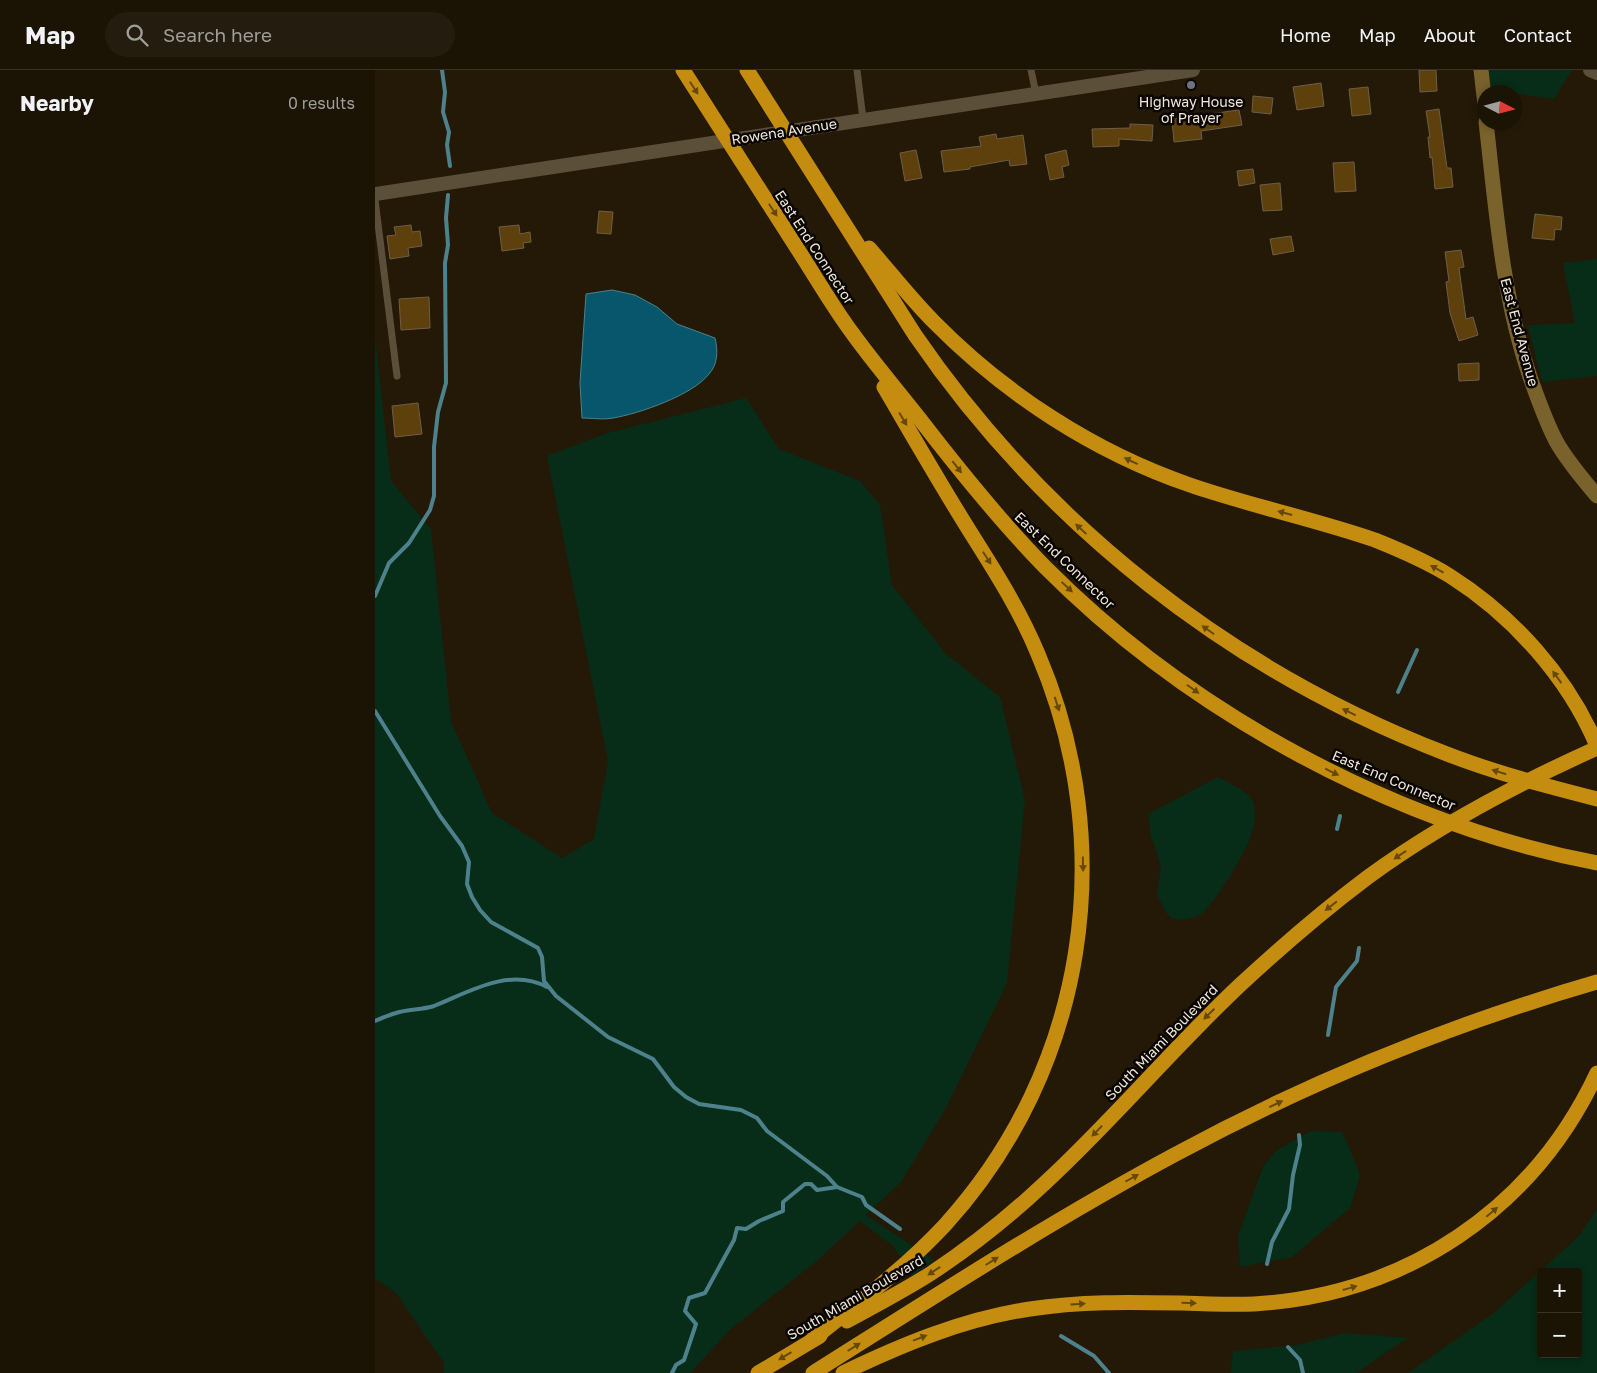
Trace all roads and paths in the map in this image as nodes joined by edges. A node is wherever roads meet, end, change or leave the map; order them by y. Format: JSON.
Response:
{"nodes":[{"id":1,"x":683,"y":70,"type":"edge"},
{"id":2,"x":747,"y":70,"type":"edge"},
{"id":3,"x":857,"y":70,"type":"edge"},
{"id":4,"x":1031,"y":70,"type":"edge"},
{"id":5,"x":1193,"y":70,"type":"edge"},
{"id":6,"x":1481,"y":70,"type":"edge"},
{"id":7,"x":1590,"y":70,"type":"edge"},
{"id":8,"x":1597,"y":72,"type":"edge"},
{"id":9,"x":1483,"y":85,"type":"edge"},
{"id":10,"x":1036,"y":94,"type":"junction"},
{"id":11,"x":863,"y":119,"type":"junction"},
{"id":12,"x":1487,"y":130,"type":"edge"},
{"id":13,"x":375,"y":194,"type":"edge"},
{"id":14,"x":375,"y":200,"type":"edge"},
{"id":15,"x":838,"y":212,"type":"junction"},
{"id":16,"x":851,"y":332,"type":"junction"},
{"id":17,"x":397,"y":376,"type":"dead end"},
{"id":18,"x":1597,"y":496,"type":"edge"},
{"id":19,"x":1597,"y":747,"type":"edge"},
{"id":20,"x":1597,"y":799,"type":"edge"},
{"id":21,"x":1597,"y":863,"type":"edge"},
{"id":22,"x":1595,"y":983,"type":"edge"},
{"id":23,"x":1597,"y":1073,"type":"edge"},
{"id":24,"x":812,"y":1340,"type":"junction"},
{"id":25,"x":758,"y":1373,"type":"edge"},
{"id":26,"x":813,"y":1373,"type":"edge"},
{"id":27,"x":843,"y":1373,"type":"edge"}],
"edges":[{"from":1,"to":16,"type":"highway","name":"East End Connector","one_way":true},
{"from":2,"to":15,"type":"highway"},
{"from":3,"to":11,"type":"lane"},
{"from":4,"to":10,"type":"lane"},
{"from":5,"to":10,"type":"street","name":"Rowena Avenue"},
{"from":6,"to":9,"type":"street"},
{"from":7,"to":8,"type":"street"},
{"from":10,"to":11,"type":"street","name":"Rowena Avenue"},
{"from":11,"to":13,"type":"street","name":"Rowena Avenue"},
{"from":12,"to":18,"type":"street","name":"East End Avenue"},
{"from":14,"to":17,"type":"lane"},
{"from":19,"to":15,"type":"highway","one_way":true},
{"from":20,"to":15,"type":"highway","one_way":true},
{"from":16,"to":21,"type":"highway","name":"East End Connector","one_way":true},
{"from":16,"to":24,"type":"highway","one_way":true},
{"from":19,"to":24,"type":"highway","name":"South Miami Boulevard","one_way":true},
{"from":26,"to":22,"type":"highway","one_way":true},
{"from":27,"to":23,"type":"highway","one_way":true},
{"from":24,"to":25,"type":"highway","name":"South Miami Boulevard","one_way":true}]}
